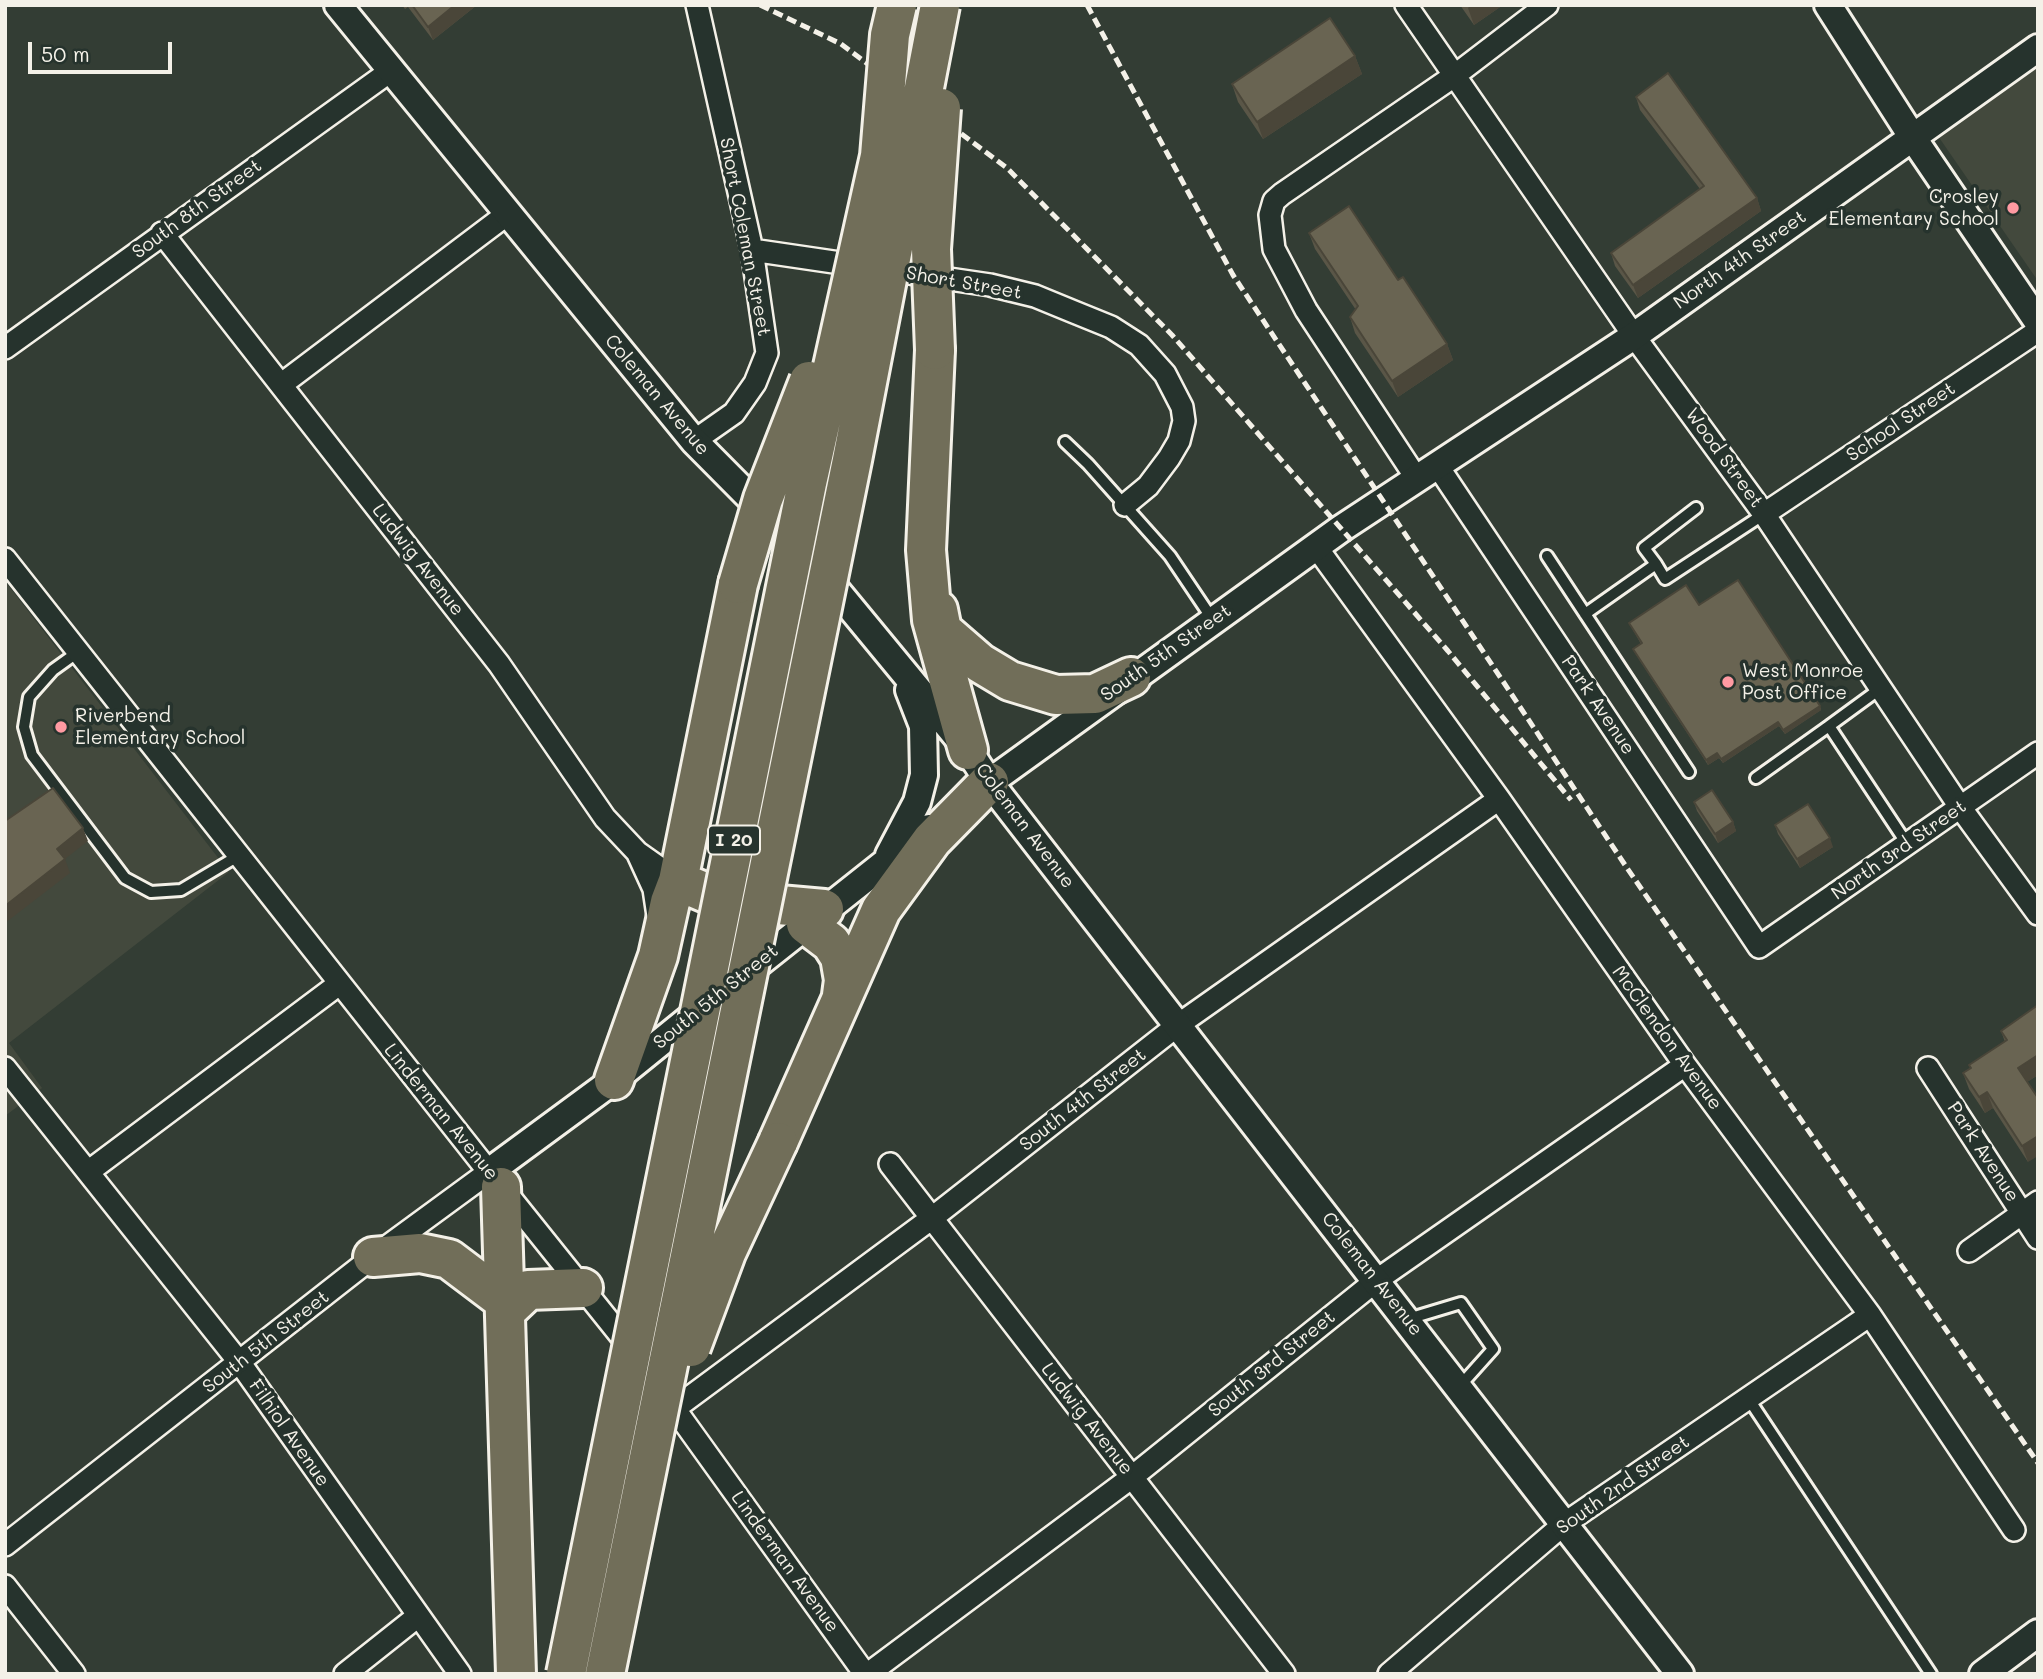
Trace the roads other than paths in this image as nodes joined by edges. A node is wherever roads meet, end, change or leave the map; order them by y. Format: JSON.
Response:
{"nodes":[{"id":1,"x":338,"y":5,"type":"edge"},
{"id":2,"x":696,"y":5,"type":"edge"},
{"id":3,"x":897,"y":5,"type":"edge"},
{"id":4,"x":940,"y":5,"type":"edge"},
{"id":5,"x":948,"y":5,"type":"edge"},
{"id":6,"x":1406,"y":5,"type":"edge"},
{"id":7,"x":1547,"y":5,"type":"edge"},
{"id":8,"x":1828,"y":5,"type":"edge"},
{"id":9,"x":2038,"y":48,"type":"edge"},
{"id":10,"x":389,"y":72,"type":"junction"},
{"id":11,"x":1454,"y":76,"type":"junction"},
{"id":12,"x":1913,"y":138,"type":"junction"},
{"id":13,"x":880,"y":156,"type":"junction"},
{"id":14,"x":506,"y":215,"type":"junction"},
{"id":15,"x":162,"y":233,"type":"junction"},
{"id":16,"x":752,"y":250,"type":"junction"},
{"id":17,"x":2038,"y":322,"type":"edge"},
{"id":18,"x":2038,"y":331,"type":"edge"},
{"id":19,"x":1634,"y":336,"type":"junction"},
{"id":20,"x":5,"y":348,"type":"edge"},
{"id":21,"x":282,"y":384,"type":"junction"},
{"id":22,"x":694,"y":442,"type":"junction"},
{"id":23,"x":1065,"y":442,"type":"dead end"},
{"id":24,"x":1427,"y":472,"type":"junction"},
{"id":25,"x":1125,"y":505,"type":"junction"},
{"id":26,"x":1696,"y":508,"type":"dead end"},
{"id":27,"x":1765,"y":514,"type":"junction"},
{"id":28,"x":1317,"y":548,"type":"junction"},
{"id":29,"x":926,"y":550,"type":"junction"},
{"id":30,"x":1547,"y":556,"type":"dead end"},
{"id":31,"x":5,"y":559,"type":"edge"},
{"id":32,"x":1656,"y":565,"type":"junction"},
{"id":33,"x":1585,"y":614,"type":"junction"},
{"id":34,"x":1213,"y":620,"type":"junction"},
{"id":35,"x":78,"y":652,"type":"junction"},
{"id":36,"x":901,"y":669,"type":"junction"},
{"id":37,"x":1131,"y":677,"type":"junction"},
{"id":38,"x":1881,"y":688,"type":"junction"},
{"id":39,"x":1829,"y":726,"type":"junction"},
{"id":40,"x":968,"y":750,"type":"junction"},
{"id":41,"x":2038,"y":753,"type":"edge"},
{"id":42,"x":1689,"y":772,"type":"dead end"},
{"id":43,"x":1756,"y":778,"type":"dead end"},
{"id":44,"x":989,"y":782,"type":"junction"},
{"id":45,"x":1499,"y":800,"type":"junction"},
{"id":46,"x":1960,"y":807,"type":"junction"},
{"id":47,"x":1908,"y":844,"type":"junction"},
{"id":48,"x":637,"y":852,"type":"junction"},
{"id":49,"x":238,"y":856,"type":"junction"},
{"id":50,"x":886,"y":862,"type":"junction"},
{"id":51,"x":678,"y":881,"type":"junction"},
{"id":52,"x":2038,"y":914,"type":"edge"},
{"id":53,"x":815,"y":917,"type":"junction"},
{"id":54,"x":662,"y":939,"type":"junction"},
{"id":55,"x":1759,"y":947,"type":"joint"},
{"id":56,"x":339,"y":984,"type":"junction"},
{"id":57,"x":842,"y":995,"type":"junction"},
{"id":58,"x":1178,"y":1026,"type":"junction"},
{"id":59,"x":1685,"y":1065,"type":"junction"},
{"id":60,"x":5,"y":1068,"type":"edge"},
{"id":61,"x":1928,"y":1068,"type":"dead end"},
{"id":62,"x":614,"y":1080,"type":"junction"},
{"id":63,"x":890,"y":1164,"type":"dead end"},
{"id":64,"x":88,"y":1172,"type":"junction"},
{"id":65,"x":495,"y":1179,"type":"junction"},
{"id":66,"x":2030,"y":1207,"type":"edge"},
{"id":67,"x":932,"y":1218,"type":"junction"},
{"id":68,"x":2038,"y":1238,"type":"edge"},
{"id":69,"x":1969,"y":1251,"type":"dead end"},
{"id":70,"x":373,"y":1257,"type":"junction"},
{"id":71,"x":1377,"y":1280,"type":"junction"},
{"id":72,"x":583,"y":1288,"type":"junction"},
{"id":73,"x":507,"y":1306,"type":"junction"},
{"id":74,"x":1870,"y":1315,"type":"junction"},
{"id":75,"x":1406,"y":1319,"type":"junction"},
{"id":76,"x":240,"y":1363,"type":"junction"},
{"id":77,"x":1459,"y":1387,"type":"junction"},
{"id":78,"x":1748,"y":1398,"type":"junction"},
{"id":79,"x":674,"y":1409,"type":"junction"},
{"id":80,"x":1132,"y":1476,"type":"junction"},
{"id":81,"x":636,"y":1519,"type":"junction"},
{"id":82,"x":1564,"y":1524,"type":"junction"},
{"id":83,"x":2014,"y":1530,"type":"dead end"},
{"id":84,"x":5,"y":1545,"type":"edge"},
{"id":85,"x":5,"y":1586,"type":"edge"},
{"id":86,"x":418,"y":1616,"type":"junction"},
{"id":87,"x":2038,"y":1633,"type":"edge"},
{"id":88,"x":74,"y":1674,"type":"edge"},
{"id":89,"x":345,"y":1674,"type":"edge"},
{"id":90,"x":460,"y":1674,"type":"edge"},
{"id":91,"x":516,"y":1674,"type":"edge"},
{"id":92,"x":566,"y":1674,"type":"edge"},
{"id":93,"x":605,"y":1674,"type":"edge"},
{"id":94,"x":867,"y":1674,"type":"edge"},
{"id":95,"x":1284,"y":1674,"type":"edge"},
{"id":96,"x":1389,"y":1674,"type":"edge"},
{"id":97,"x":1680,"y":1674,"type":"edge"},
{"id":98,"x":1931,"y":1674,"type":"edge"},
{"id":99,"x":1983,"y":1674,"type":"edge"}],
"edges":[{"from":1,"to":10,"type":"street","name":"Coleman Avenue"},
{"from":2,"to":16,"type":"street","name":"Short Coleman Street"},
{"from":3,"to":13,"type":"highway","number":"I 20","bridge":true},
{"from":4,"to":81,"type":"highway","number":"I 20","bridge":true},
{"from":5,"to":29,"type":"highway","bridge":true},
{"from":6,"to":11,"type":"street","name":"Wood Street"},
{"from":7,"to":11,"type":"street","name":"Park Avenue"},
{"from":8,"to":12,"type":"street"},
{"from":9,"to":12,"type":"street","name":"North 4th Street"},
{"from":10,"to":14,"type":"street","name":"Coleman Avenue"},
{"from":10,"to":15,"type":"street","name":"South 8th Street"},
{"from":11,"to":19,"type":"street","name":"Wood Street"},
{"from":11,"to":24,"type":"street","name":"Park Avenue"},
{"from":12,"to":17,"type":"street"},
{"from":12,"to":19,"type":"street","name":"North 4th Street"},
{"from":13,"to":51,"type":"highway","bridge":true},
{"from":13,"to":92,"type":"highway","number":"I 20","bridge":true},
{"from":14,"to":21,"type":"street"},
{"from":14,"to":22,"type":"street","name":"Coleman Avenue"},
{"from":15,"to":20,"type":"street","name":"South 8th Street"},
{"from":15,"to":21,"type":"street","name":"Ludwig Avenue"},
{"from":16,"to":22,"type":"street","name":"Short Coleman Street"},
{"from":16,"to":25,"type":"street","name":"Short Street"},
{"from":18,"to":27,"type":"street","name":"School Street"},
{"from":19,"to":24,"type":"street","name":"North 4th Street"},
{"from":19,"to":27,"type":"street","name":"Wood Street"},
{"from":21,"to":48,"type":"street","name":"Ludwig Avenue"},
{"from":22,"to":36,"type":"street","name":"Coleman Avenue"},
{"from":23,"to":25,"type":"lane"},
{"from":24,"to":28,"type":"street","name":"South 5th Street"},
{"from":24,"to":55,"type":"street","name":"Park Avenue"},
{"from":25,"to":34,"type":"lane"},
{"from":26,"to":32,"type":"lane"},
{"from":27,"to":32,"type":"lane"},
{"from":27,"to":38,"type":"street","name":"Wood Street"},
{"from":28,"to":34,"type":"street","name":"South 5th Street"},
{"from":28,"to":45,"type":"street","name":"McClendon Avenue"},
{"from":29,"to":37,"type":"highway"},
{"from":29,"to":40,"type":"highway"},
{"from":30,"to":33,"type":"lane"},
{"from":31,"to":35,"type":"street","name":"Linderman Avenue"},
{"from":32,"to":33,"type":"lane"},
{"from":33,"to":42,"type":"lane"},
{"from":34,"to":37,"type":"street","name":"South 5th Street"},
{"from":35,"to":49,"type":"street","name":"Linderman Avenue"},
{"from":35,"to":49,"type":"lane"},
{"from":36,"to":40,"type":"street","name":"Coleman Avenue"},
{"from":36,"to":50,"type":"street"},
{"from":37,"to":44,"type":"street","name":"South 5th Street"},
{"from":38,"to":39,"type":"lane"},
{"from":38,"to":46,"type":"street","name":"Wood Street"},
{"from":39,"to":43,"type":"lane"},
{"from":39,"to":47,"type":"lane"},
{"from":40,"to":44,"type":"street","name":"Coleman Avenue"},
{"from":41,"to":46,"type":"street","name":"North 3rd Street"},
{"from":44,"to":50,"type":"street","name":"South 5th Street"},
{"from":44,"to":57,"type":"highway"},
{"from":44,"to":58,"type":"street","name":"Coleman Avenue"},
{"from":45,"to":58,"type":"street","name":"South 4th Street"},
{"from":45,"to":59,"type":"street","name":"McClendon Avenue"},
{"from":46,"to":47,"type":"street","name":"North 3rd Street"},
{"from":46,"to":52,"type":"street","name":"Wood Street"},
{"from":47,"to":55,"type":"street","name":"North 3rd Street"},
{"from":48,"to":51,"type":"street","name":"Ludwig Avenue"},
{"from":48,"to":54,"type":"street"},
{"from":49,"to":56,"type":"street","name":"Linderman Avenue"},
{"from":50,"to":53,"type":"street","name":"South 5th Street"},
{"from":51,"to":53,"type":"highway"},
{"from":51,"to":54,"type":"highway"},
{"from":53,"to":57,"type":"highway"},
{"from":53,"to":62,"type":"street","name":"South 5th Street"},
{"from":54,"to":62,"type":"highway"},
{"from":56,"to":64,"type":"street"},
{"from":56,"to":65,"type":"street","name":"Linderman Avenue"},
{"from":57,"to":81,"type":"highway","bridge":true},
{"from":58,"to":67,"type":"street","name":"South 4th Street"},
{"from":58,"to":71,"type":"street","name":"Coleman Avenue"},
{"from":59,"to":71,"type":"street","name":"South 3rd Street"},
{"from":59,"to":74,"type":"street","name":"McClendon Avenue"},
{"from":60,"to":64,"type":"street","name":"Filhiol Avenue"},
{"from":61,"to":66,"type":"street","name":"Park Avenue"},
{"from":62,"to":65,"type":"street","name":"South 5th Street"},
{"from":63,"to":67,"type":"street","name":"Ludwig Avenue"},
{"from":64,"to":76,"type":"street","name":"Filhiol Avenue"},
{"from":65,"to":70,"type":"street","name":"South 5th Street"},
{"from":65,"to":72,"type":"street","name":"Linderman Avenue"},
{"from":65,"to":73,"type":"highway"},
{"from":66,"to":68,"type":"street","name":"Park Avenue"},
{"from":66,"to":69,"type":"street"},
{"from":67,"to":79,"type":"street","name":"South 4th Street"},
{"from":67,"to":80,"type":"street","name":"Ludwig Avenue"},
{"from":70,"to":73,"type":"highway"},
{"from":70,"to":76,"type":"street","name":"South 5th Street"},
{"from":71,"to":75,"type":"street","name":"Coleman Avenue"},
{"from":71,"to":80,"type":"street","name":"South 3rd Street"},
{"from":72,"to":73,"type":"highway"},
{"from":72,"to":79,"type":"street","name":"Linderman Avenue"},
{"from":73,"to":91,"type":"highway"},
{"from":74,"to":78,"type":"street","name":"South 2nd Street"},
{"from":74,"to":83,"type":"street","name":"McClendon Avenue"},
{"from":75,"to":77,"type":"street","name":"Coleman Avenue"},
{"from":75,"to":77,"type":"lane"},
{"from":76,"to":84,"type":"street","name":"South 5th Street"},
{"from":76,"to":86,"type":"street","name":"Filhiol Avenue"},
{"from":77,"to":82,"type":"street","name":"Coleman Avenue"},
{"from":78,"to":82,"type":"street","name":"South 2nd Street"},
{"from":78,"to":98,"type":"lane"},
{"from":79,"to":94,"type":"street","name":"Linderman Avenue"},
{"from":80,"to":94,"type":"street","name":"South 3rd Street"},
{"from":80,"to":95,"type":"street","name":"Ludwig Avenue"},
{"from":81,"to":93,"type":"highway","number":"I 20","bridge":true},
{"from":82,"to":96,"type":"street","name":"South 2nd Street"},
{"from":82,"to":97,"type":"street","name":"Coleman Avenue"},
{"from":85,"to":88,"type":"street"},
{"from":86,"to":89,"type":"street"},
{"from":86,"to":90,"type":"street","name":"Filhiol Avenue"},
{"from":87,"to":99,"type":"street"}]}
